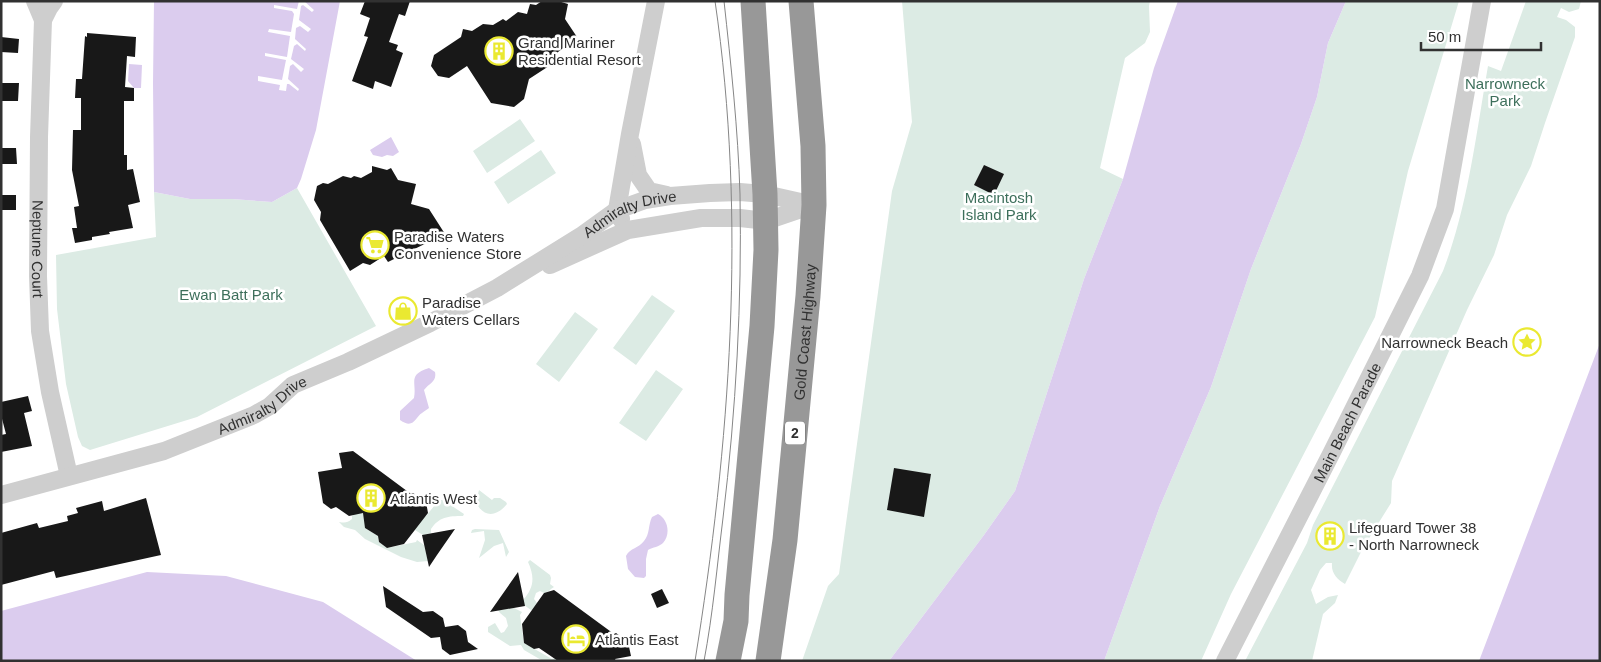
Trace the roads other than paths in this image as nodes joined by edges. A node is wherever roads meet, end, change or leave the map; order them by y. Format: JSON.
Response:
{"nodes":[{"id":1,"x":34,"y":1,"type":"edge"},
{"id":2,"x":54,"y":1,"type":"edge"},
{"id":3,"x":656,"y":1,"type":"edge"},
{"id":4,"x":753,"y":1,"type":"edge"},
{"id":5,"x":801,"y":1,"type":"edge"},
{"id":6,"x":1482,"y":1,"type":"edge"},
{"id":7,"x":44,"y":20,"type":"junction"},
{"id":8,"x":630,"y":134,"type":"junction"},
{"id":9,"x":765,"y":194,"type":"junction"},
{"id":10,"x":670,"y":196,"type":"junction"},
{"id":11,"x":814,"y":205,"type":"junction"},
{"id":12,"x":617,"y":210,"type":"junction"},
{"id":13,"x":766,"y":220,"type":"junction"},
{"id":14,"x":628,"y":230,"type":"junction"},
{"id":15,"x":510,"y":281,"type":"junction"},
{"id":16,"x":69,"y":476,"type":"junction"},
{"id":17,"x":1,"y":495,"type":"edge"},
{"id":18,"x":728,"y":661,"type":"edge"},
{"id":19,"x":768,"y":661,"type":"edge"},
{"id":20,"x":1225,"y":661,"type":"edge"}],
"edges":[{"from":1,"to":7,"type":"street","name":"Neptune Court"},
{"from":2,"to":7,"type":"street","name":"Neptune Court"},
{"from":3,"to":8,"type":"street"},
{"from":4,"to":9,"type":"highway"},
{"from":5,"to":11,"type":"highway","name":"Gold Coast Highway","number":"2"},
{"from":6,"to":20,"type":"street","name":"Main Beach Parade"},
{"from":7,"to":16,"type":"street","name":"Neptune Court"},
{"from":8,"to":10,"type":"street"},
{"from":8,"to":12,"type":"street"},
{"from":9,"to":10,"type":"street","name":"Admiralty Drive"},
{"from":9,"to":11,"type":"street","name":"Admiralty Drive"},
{"from":9,"to":13,"type":"highway"},
{"from":10,"to":12,"type":"street","name":"Admiralty Drive"},
{"from":11,"to":13,"type":"street"},
{"from":11,"to":19,"type":"highway","name":"Gold Coast Highway","number":"2"},
{"from":12,"to":14,"type":"street"},
{"from":12,"to":15,"type":"street","name":"Admiralty Drive"},
{"from":13,"to":14,"type":"street","name":"Admiralty Drive"},
{"from":13,"to":18,"type":"highway"},
{"from":14,"to":15,"type":"street","name":"Admiralty Drive"},
{"from":15,"to":16,"type":"street","name":"Admiralty Drive"},
{"from":16,"to":17,"type":"street","name":"Admiralty Drive"}]}
